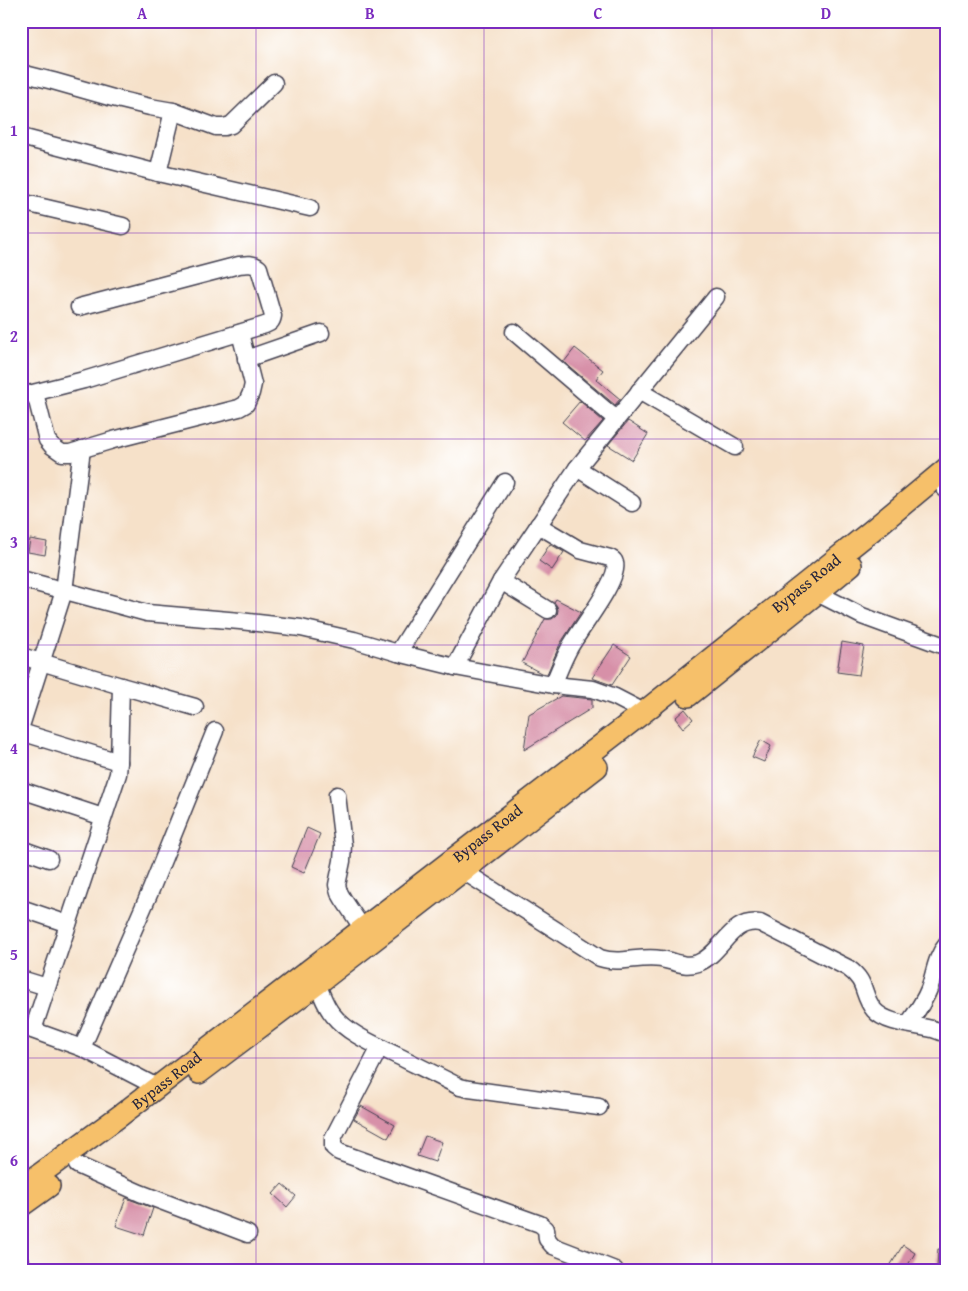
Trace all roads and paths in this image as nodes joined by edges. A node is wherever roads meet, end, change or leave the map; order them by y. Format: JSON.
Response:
{"nodes":[{"id":1,"x":21,"y":73,"type":"edge"},
{"id":2,"x":274,"y":83,"type":"dead end"},
{"id":3,"x":173,"y":111,"type":"junction"},
{"id":4,"x":21,"y":137,"type":"edge"},
{"id":5,"x":158,"y":173,"type":"junction"},
{"id":6,"x":21,"y":202,"type":"edge"},
{"id":7,"x":310,"y":208,"type":"dead end"},
{"id":8,"x":123,"y":226,"type":"dead end"},
{"id":9,"x":716,"y":297,"type":"dead end"},
{"id":10,"x":79,"y":307,"type":"dead end"},
{"id":11,"x":514,"y":332,"type":"dead end"},
{"id":12,"x":240,"y":333,"type":"junction"},
{"id":13,"x":321,"y":333,"type":"dead end"},
{"id":14,"x":246,"y":359,"type":"junction"},
{"id":15,"x":639,"y":391,"type":"junction"},
{"id":16,"x":28,"y":394,"type":"edge"},
{"id":17,"x":616,"y":420,"type":"junction"},
{"id":18,"x":735,"y":447,"type":"dead end"},
{"id":19,"x":82,"y":449,"type":"junction"},
{"id":20,"x":577,"y":468,"type":"junction"},
{"id":21,"x":505,"y":482,"type":"dead end"},
{"id":22,"x":946,"y":484,"type":"edge"},
{"id":23,"x":632,"y":503,"type":"dead end"},
{"id":24,"x":538,"y":524,"type":"junction"},
{"id":25,"x":21,"y":579,"type":"edge"},
{"id":26,"x":501,"y":581,"type":"junction"},
{"id":27,"x":64,"y":591,"type":"junction"},
{"id":28,"x":818,"y":593,"type":"junction"},
{"id":29,"x":548,"y":610,"type":"dead end"},
{"id":30,"x":947,"y":647,"type":"edge"},
{"id":31,"x":398,"y":653,"type":"junction"},
{"id":32,"x":21,"y":656,"type":"edge"},
{"id":33,"x":42,"y":662,"type":"junction"},
{"id":34,"x":455,"y":667,"type":"junction"},
{"id":35,"x":553,"y":685,"type":"junction"},
{"id":36,"x":121,"y":686,"type":"junction"},
{"id":37,"x":195,"y":707,"type":"dead end"},
{"id":38,"x":644,"y":712,"type":"junction"},
{"id":39,"x":21,"y":726,"type":"edge"},
{"id":40,"x":216,"y":731,"type":"dead end"},
{"id":41,"x":21,"y":732,"type":"edge"},
{"id":42,"x":119,"y":762,"type":"junction"},
{"id":43,"x":21,"y":790,"type":"edge"},
{"id":44,"x":337,"y":795,"type":"dead end"},
{"id":45,"x":103,"y":817,"type":"junction"},
{"id":46,"x":21,"y":849,"type":"edge"},
{"id":47,"x":49,"y":859,"type":"dead end"},
{"id":48,"x":463,"y":872,"type":"junction"},
{"id":49,"x":21,"y":908,"type":"edge"},
{"id":50,"x":68,"y":924,"type":"junction"},
{"id":51,"x":363,"y":929,"type":"junction"},
{"id":52,"x":947,"y":944,"type":"edge"},
{"id":53,"x":21,"y":979,"type":"edge"},
{"id":54,"x":317,"y":984,"type":"junction"},
{"id":55,"x":47,"y":987,"type":"junction"},
{"id":56,"x":908,"y":1024,"type":"junction"},
{"id":57,"x":27,"y":1028,"type":"edge"},
{"id":58,"x":947,"y":1034,"type":"edge"},
{"id":59,"x":380,"y":1047,"type":"junction"},
{"id":60,"x":82,"y":1048,"type":"junction"},
{"id":61,"x":157,"y":1087,"type":"junction"},
{"id":62,"x":599,"y":1107,"type":"dead end"},
{"id":63,"x":77,"y":1165,"type":"junction"},
{"id":64,"x":21,"y":1188,"type":"edge"},
{"id":65,"x":21,"y":1206,"type":"edge"},
{"id":66,"x":248,"y":1234,"type":"dead end"},
{"id":67,"x":21,"y":1263,"type":"edge"},
{"id":68,"x":25,"y":1270,"type":"edge"},
{"id":69,"x":614,"y":1270,"type":"edge"}],
"edges":[{"from":1,"to":3,"type":"street"},
{"from":2,"to":3,"type":"street"},
{"from":3,"to":5,"type":"street"},
{"from":4,"to":5,"type":"street"},
{"from":5,"to":7,"type":"street"},
{"from":6,"to":8,"type":"street"},
{"from":9,"to":15,"type":"street"},
{"from":10,"to":12,"type":"street"},
{"from":11,"to":17,"type":"street"},
{"from":12,"to":14,"type":"street"},
{"from":12,"to":16,"type":"street"},
{"from":13,"to":14,"type":"street"},
{"from":14,"to":19,"type":"street"},
{"from":15,"to":17,"type":"street"},
{"from":15,"to":18,"type":"street"},
{"from":16,"to":19,"type":"street"},
{"from":17,"to":20,"type":"street"},
{"from":19,"to":27,"type":"street"},
{"from":20,"to":23,"type":"street"},
{"from":20,"to":24,"type":"street"},
{"from":21,"to":31,"type":"street"},
{"from":22,"to":28,"type":"main road","name":"Bypass Road"},
{"from":22,"to":38,"type":"main road","name":"Bypass Road"},
{"from":24,"to":26,"type":"street"},
{"from":24,"to":35,"type":"street"},
{"from":25,"to":27,"type":"street"},
{"from":26,"to":29,"type":"street"},
{"from":26,"to":34,"type":"street"},
{"from":27,"to":31,"type":"street"},
{"from":27,"to":33,"type":"street"},
{"from":28,"to":30,"type":"street"},
{"from":28,"to":48,"type":"main road","name":"Bypass Road"},
{"from":31,"to":34,"type":"street"},
{"from":32,"to":33,"type":"street"},
{"from":33,"to":36,"type":"street"},
{"from":33,"to":39,"type":"street"},
{"from":34,"to":35,"type":"street"},
{"from":35,"to":38,"type":"street"},
{"from":36,"to":37,"type":"street"},
{"from":36,"to":42,"type":"street"},
{"from":38,"to":51,"type":"main road","name":"Bypass Road"},
{"from":40,"to":60,"type":"street"},
{"from":41,"to":42,"type":"street"},
{"from":42,"to":45,"type":"street"},
{"from":43,"to":45,"type":"street"},
{"from":44,"to":51,"type":"street"},
{"from":45,"to":50,"type":"street"},
{"from":46,"to":47,"type":"street"},
{"from":48,"to":54,"type":"main road","name":"Bypass Road"},
{"from":48,"to":56,"type":"street"},
{"from":49,"to":50,"type":"street"},
{"from":50,"to":55,"type":"street"},
{"from":51,"to":61,"type":"main road","name":"Bypass Road"},
{"from":52,"to":56,"type":"street"},
{"from":53,"to":55,"type":"street"},
{"from":54,"to":59,"type":"street"},
{"from":54,"to":63,"type":"main road","name":"Bypass Road"},
{"from":55,"to":57,"type":"street"},
{"from":56,"to":58,"type":"street"},
{"from":57,"to":60,"type":"street"},
{"from":59,"to":62,"type":"street"},
{"from":59,"to":69,"type":"street"},
{"from":60,"to":61,"type":"street"},
{"from":61,"to":64,"type":"main road","name":"Bypass Road"},
{"from":63,"to":65,"type":"main road","name":"Bypass Road"},
{"from":63,"to":66,"type":"street"},
{"from":67,"to":68,"type":"street"}]}
